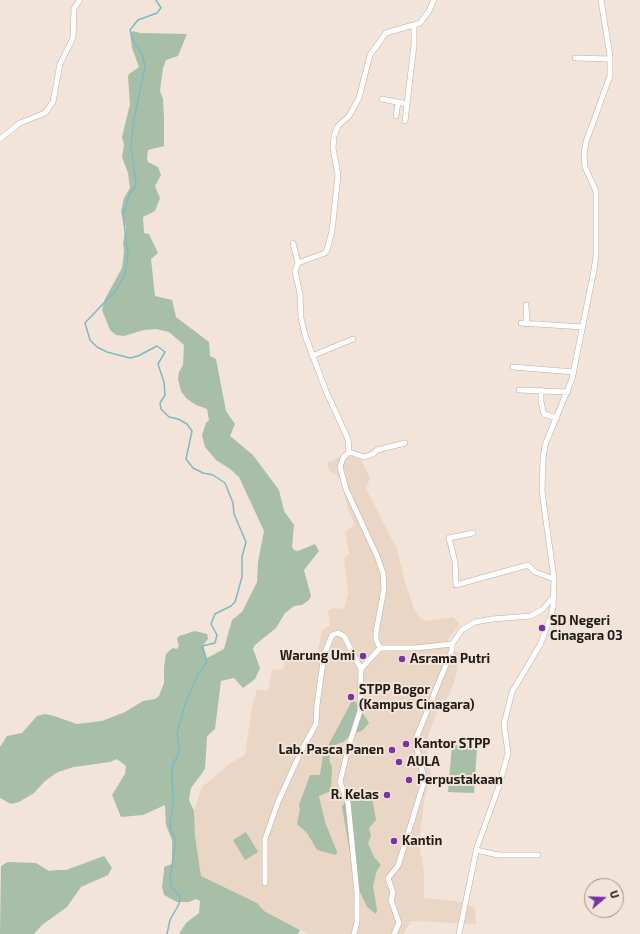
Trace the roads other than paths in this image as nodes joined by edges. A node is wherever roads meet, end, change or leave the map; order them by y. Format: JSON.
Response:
{"nodes":[{"id":1,"x":80,"y":0,"type":"edge"},
{"id":2,"x":434,"y":0,"type":"edge"},
{"id":3,"x":601,"y":0,"type":"edge"},
{"id":4,"x":414,"y":26,"type":"junction"},
{"id":5,"x":575,"y":58,"type":"dead end"},
{"id":6,"x":610,"y":59,"type":"junction"},
{"id":7,"x":382,"y":99,"type":"dead end"},
{"id":8,"x":398,"y":102,"type":"junction"},
{"id":9,"x":407,"y":104,"type":"junction"},
{"id":10,"x":396,"y":116,"type":"dead end"},
{"id":11,"x":405,"y":121,"type":"dead end"},
{"id":12,"x":0,"y":139,"type":"edge"},
{"id":13,"x":293,"y":243,"type":"dead end"},
{"id":14,"x":298,"y":263,"type":"junction"},
{"id":15,"x":526,"y":305,"type":"dead end"},
{"id":16,"x":584,"y":327,"type":"junction"},
{"id":17,"x":353,"y":339,"type":"dead end"},
{"id":18,"x":312,"y":356,"type":"junction"},
{"id":19,"x":513,"y":368,"type":"dead end"},
{"id":20,"x":574,"y":372,"type":"junction"},
{"id":21,"x":519,"y":390,"type":"dead end"},
{"id":22,"x":541,"y":390,"type":"junction"},
{"id":23,"x":568,"y":392,"type":"junction"},
{"id":24,"x":557,"y":418,"type":"junction"},
{"id":25,"x":405,"y":442,"type":"dead end"},
{"id":26,"x":350,"y":452,"type":"junction"},
{"id":27,"x":473,"y":533,"type":"dead end"},
{"id":28,"x":554,"y":579,"type":"junction"},
{"id":29,"x":554,"y":596,"type":"junction"},
{"id":30,"x":452,"y":644,"type":"junction"},
{"id":31,"x":380,"y":648,"type":"junction"},
{"id":32,"x":361,"y":669,"type":"junction"},
{"id":33,"x":476,"y":850,"type":"junction"},
{"id":34,"x":538,"y":855,"type":"dead end"},
{"id":35,"x":265,"y":883,"type":"dead end"},
{"id":36,"x":354,"y":934,"type":"edge"},
{"id":37,"x":394,"y":934,"type":"edge"},
{"id":38,"x":459,"y":934,"type":"edge"}],
"edges":[{"from":1,"to":12,"type":"street"},
{"from":2,"to":4,"type":"street"},
{"from":3,"to":6,"type":"street"},
{"from":4,"to":9,"type":"street"},
{"from":4,"to":14,"type":"street"},
{"from":5,"to":6,"type":"street"},
{"from":6,"to":16,"type":"street"},
{"from":7,"to":8,"type":"street"},
{"from":8,"to":9,"type":"street"},
{"from":8,"to":10,"type":"street"},
{"from":9,"to":11,"type":"street"},
{"from":13,"to":14,"type":"street"},
{"from":14,"to":18,"type":"street"},
{"from":15,"to":16,"type":"street"},
{"from":16,"to":20,"type":"street"},
{"from":17,"to":18,"type":"street"},
{"from":18,"to":26,"type":"street"},
{"from":19,"to":20,"type":"street"},
{"from":20,"to":23,"type":"street"},
{"from":21,"to":22,"type":"street"},
{"from":22,"to":23,"type":"street"},
{"from":22,"to":24,"type":"street"},
{"from":23,"to":24,"type":"street"},
{"from":24,"to":28,"type":"street"},
{"from":25,"to":26,"type":"street"},
{"from":26,"to":31,"type":"street"},
{"from":27,"to":28,"type":"street"},
{"from":28,"to":29,"type":"street"},
{"from":29,"to":30,"type":"street"},
{"from":29,"to":33,"type":"street"},
{"from":30,"to":31,"type":"street"},
{"from":30,"to":37,"type":"street"},
{"from":31,"to":32,"type":"street"},
{"from":32,"to":35,"type":"street"},
{"from":32,"to":36,"type":"street"},
{"from":33,"to":34,"type":"street"},
{"from":33,"to":38,"type":"street"}]}
